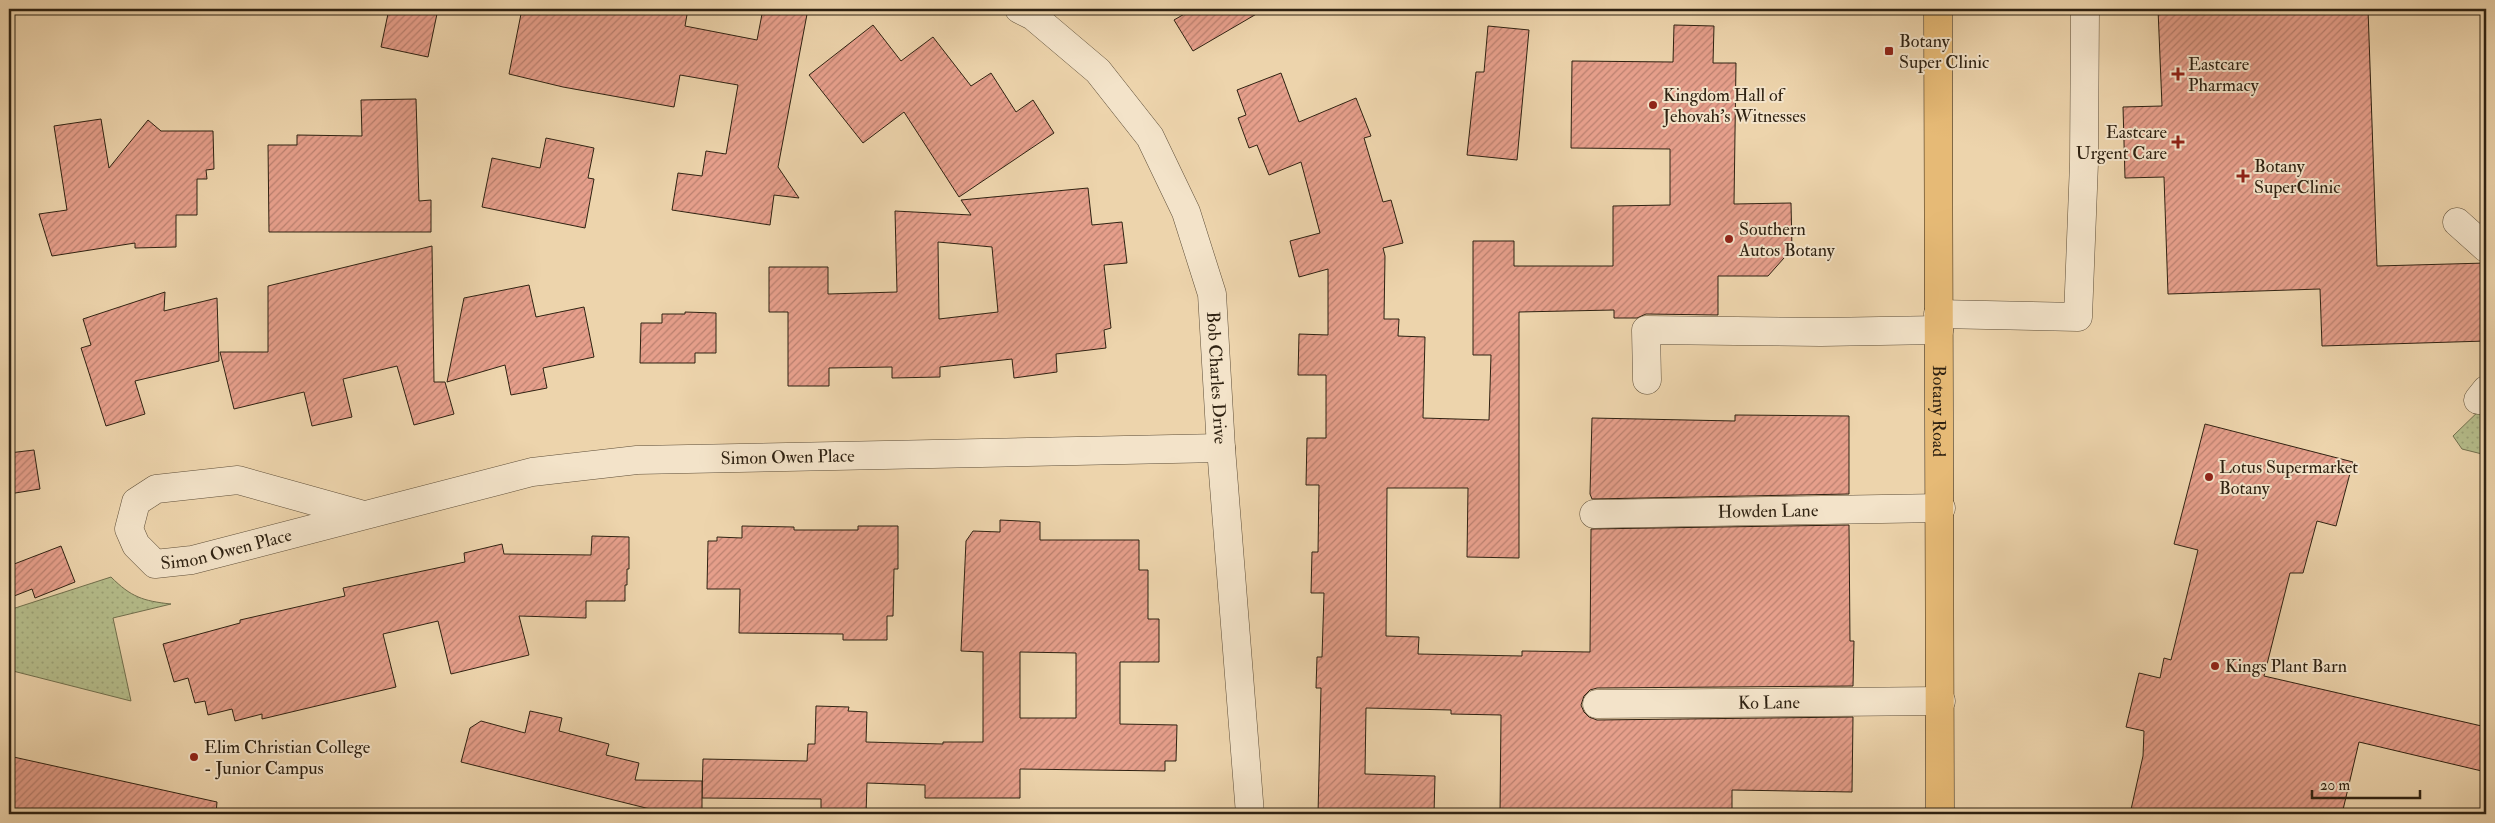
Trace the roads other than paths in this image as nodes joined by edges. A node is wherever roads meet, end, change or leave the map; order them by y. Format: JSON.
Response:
{"nodes":[{"id":1,"x":1019,"y":9,"type":"edge"},
{"id":2,"x":1938,"y":9,"type":"edge"},
{"id":3,"x":2085,"y":9,"type":"edge"},
{"id":4,"x":2457,"y":222,"type":"dead end"},
{"id":5,"x":2486,"y":248,"type":"edge"},
{"id":6,"x":1939,"y":322,"type":"junction"},
{"id":7,"x":1647,"y":380,"type":"dead end"},
{"id":8,"x":1221,"y":448,"type":"junction"},
{"id":9,"x":1941,"y":508,"type":"junction"},
{"id":10,"x":360,"y":514,"type":"junction"},
{"id":11,"x":1594,"y":514,"type":"dead end"},
{"id":12,"x":1941,"y":701,"type":"junction"},
{"id":13,"x":1597,"y":704,"type":"dead end"},
{"id":14,"x":1250,"y":814,"type":"edge"},
{"id":15,"x":1940,"y":814,"type":"edge"}],
"edges":[{"from":1,"to":8,"type":"street","name":"Bob Charles Drive"},
{"from":2,"to":6,"type":"main road","name":"Botany Road"},
{"from":3,"to":6,"type":"street"},
{"from":4,"to":5,"type":"street"},
{"from":6,"to":7,"type":"street"},
{"from":6,"to":9,"type":"main road","name":"Botany Road"},
{"from":8,"to":10,"type":"street","name":"Simon Owen Place"},
{"from":8,"to":14,"type":"street","name":"Bob Charles Drive"},
{"from":9,"to":11,"type":"street","name":"Howden Lane"},
{"from":9,"to":12,"type":"main road","name":"Botany Road"},
{"from":10,"to":10,"type":"street","name":"Simon Owen Place"},
{"from":12,"to":13,"type":"street","name":"Ko Lane"},
{"from":12,"to":15,"type":"main road","name":"Botany Road"}]}
